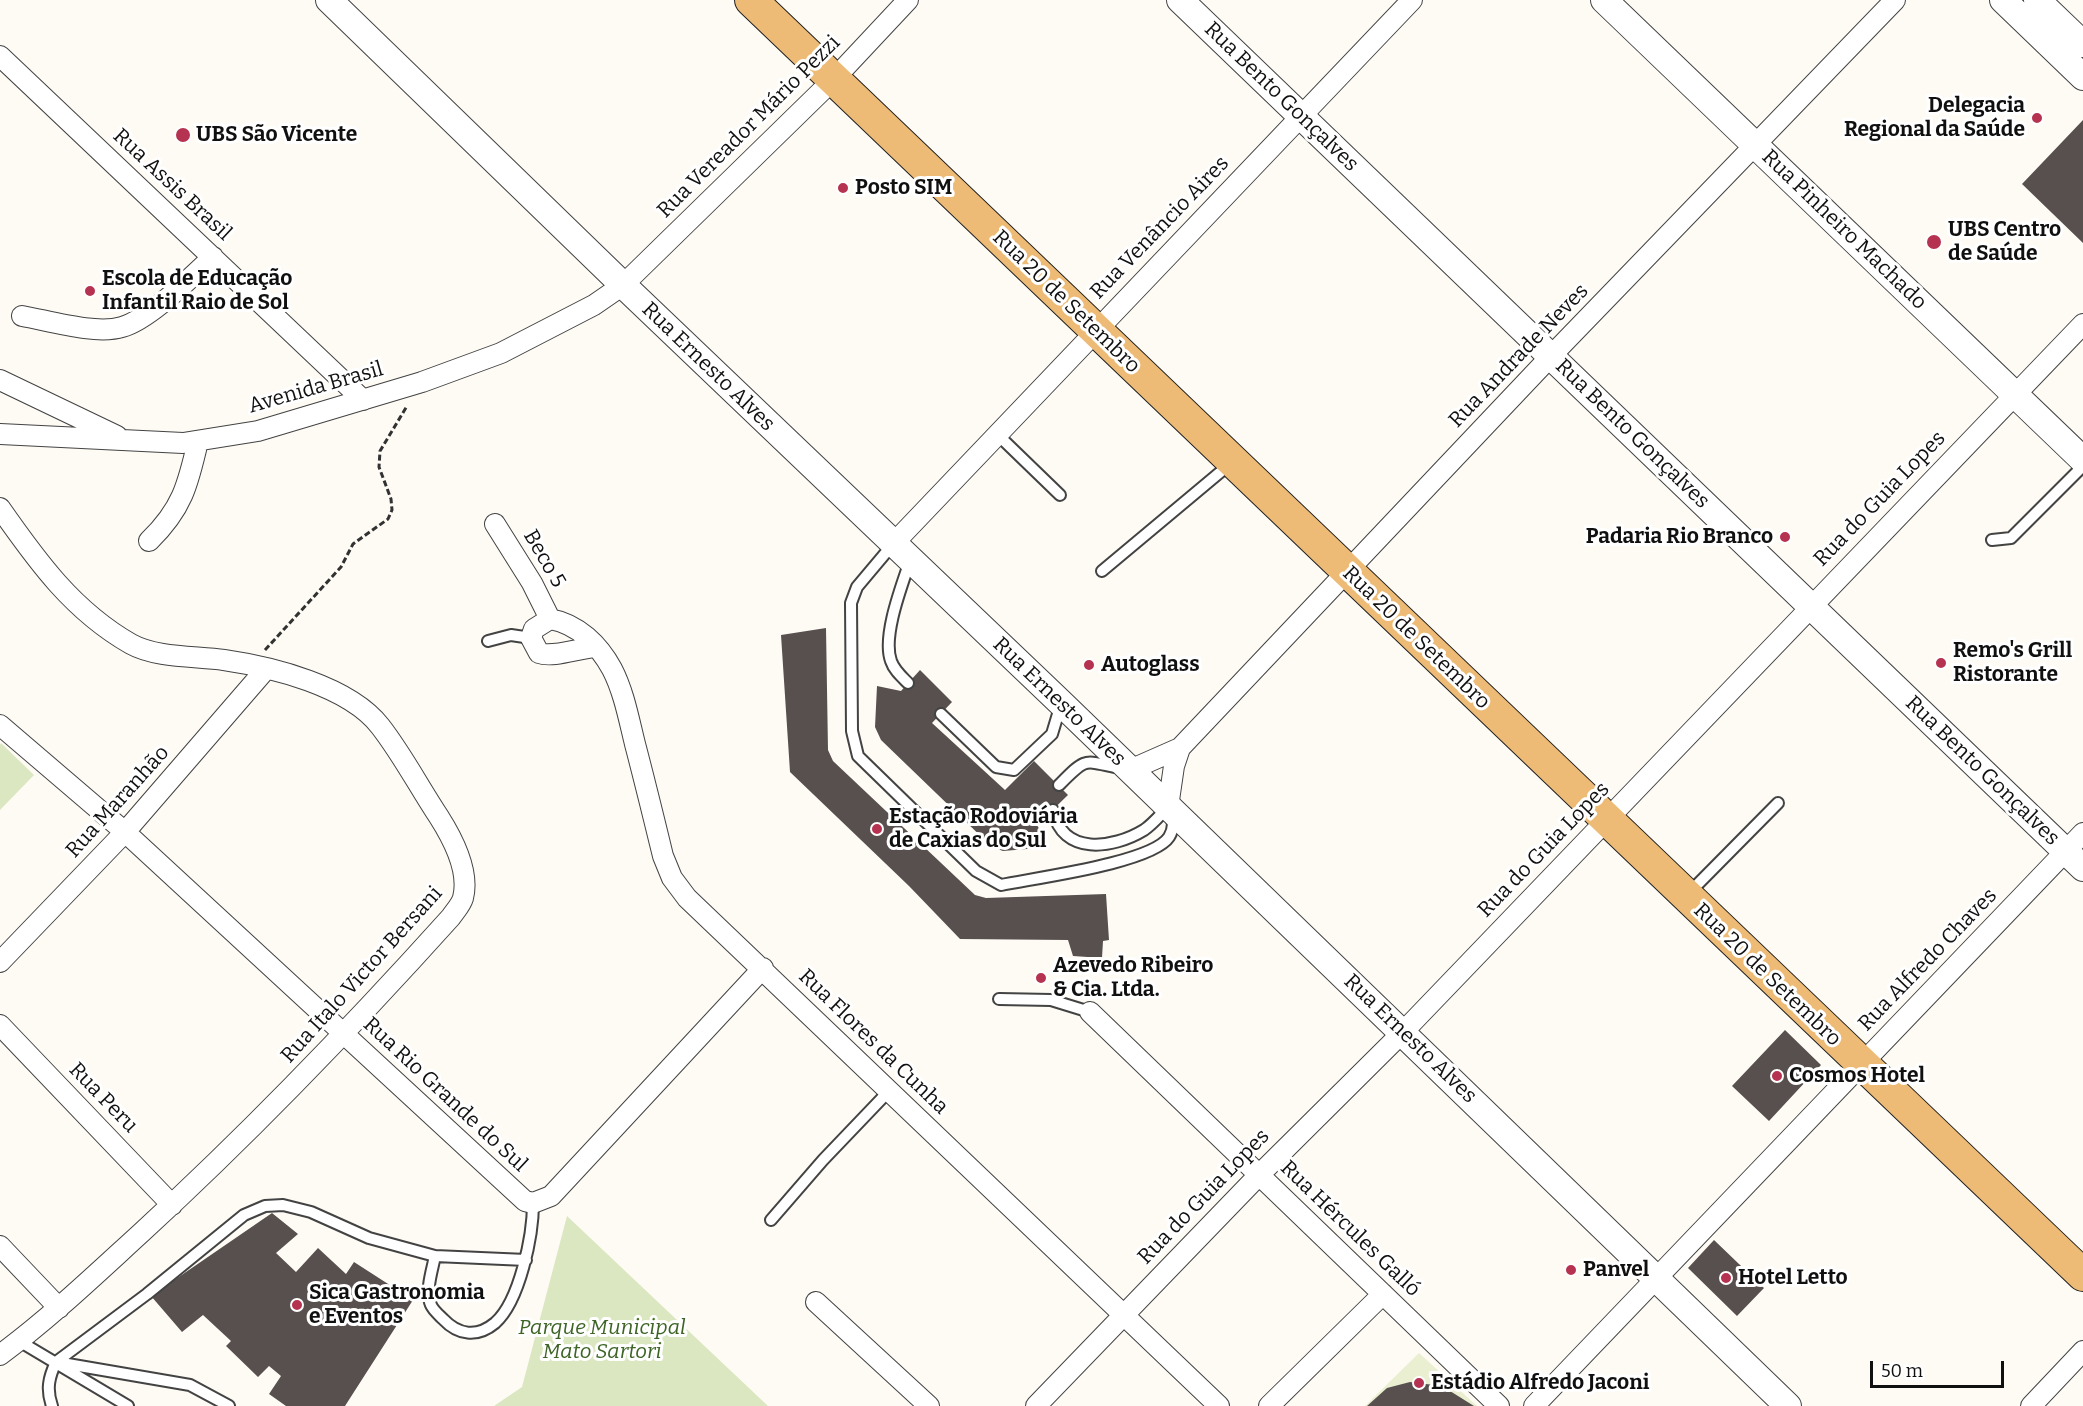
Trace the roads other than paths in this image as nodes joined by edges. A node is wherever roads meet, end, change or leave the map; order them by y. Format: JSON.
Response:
{"nodes":[{"id":1,"x":329,"y":0,"type":"edge"},
{"id":2,"x":751,"y":0,"type":"edge"},
{"id":3,"x":908,"y":0,"type":"edge"},
{"id":4,"x":1180,"y":0,"type":"edge"},
{"id":5,"x":1412,"y":0,"type":"edge"},
{"id":6,"x":1604,"y":0,"type":"edge"},
{"id":7,"x":1895,"y":0,"type":"edge"},
{"id":8,"x":2003,"y":0,"type":"edge"},
{"id":9,"x":2033,"y":7,"type":"edge"},
{"id":10,"x":2083,"y":44,"type":"edge"},
{"id":11,"x":0,"y":56,"type":"edge"},
{"id":12,"x":2081,"y":72,"type":"edge"},
{"id":13,"x":834,"y":79,"type":"junction"},
{"id":14,"x":1300,"y":116,"type":"junction"},
{"id":15,"x":1756,"y":146,"type":"junction"},
{"id":16,"x":213,"y":257,"type":"junction"},
{"id":17,"x":623,"y":285,"type":"junction"},
{"id":18,"x":22,"y":316,"type":"dead end"},
{"id":19,"x":2083,"y":324,"type":"edge"},
{"id":20,"x":1096,"y":331,"type":"junction"},
{"id":21,"x":1551,"y":356,"type":"junction"},
{"id":22,"x":0,"y":380,"type":"edge"},
{"id":23,"x":2014,"y":394,"type":"junction"},
{"id":24,"x":363,"y":400,"type":"junction"},
{"id":25,"x":0,"y":434,"type":"edge"},
{"id":26,"x":998,"y":435,"type":"junction"},
{"id":27,"x":127,"y":441,"type":"junction"},
{"id":28,"x":198,"y":441,"type":"junction"},
{"id":29,"x":2083,"y":460,"type":"edge"},
{"id":30,"x":1232,"y":462,"type":"junction"},
{"id":31,"x":2083,"y":466,"type":"edge"},
{"id":32,"x":1060,"y":495,"type":"dead end"},
{"id":33,"x":0,"y":508,"type":"edge"},
{"id":34,"x":495,"y":524,"type":"dead end"},
{"id":35,"x":1992,"y":540,"type":"dead end"},
{"id":36,"x":149,"y":541,"type":"dead end"},
{"id":37,"x":902,"y":552,"type":"junction"},
{"id":38,"x":1102,"y":571,"type":"dead end"},
{"id":39,"x":1347,"y":572,"type":"junction"},
{"id":40,"x":1811,"y":607,"type":"junction"},
{"id":41,"x":550,"y":619,"type":"junction"},
{"id":42,"x":531,"y":638,"type":"junction"},
{"id":43,"x":488,"y":641,"type":"dead end"},
{"id":44,"x":596,"y":647,"type":"junction"},
{"id":45,"x":259,"y":667,"type":"junction"},
{"id":46,"x":908,"y":683,"type":"dead end"},
{"id":47,"x":1061,"y":703,"type":"junction"},
{"id":48,"x":941,"y":714,"type":"dead end"},
{"id":49,"x":0,"y":725,"type":"edge"},
{"id":50,"x":1180,"y":748,"type":"junction"},
{"id":51,"x":1130,"y":770,"type":"junction"},
{"id":52,"x":1059,"y":785,"type":"dead end"},
{"id":53,"x":1778,"y":803,"type":"dead end"},
{"id":54,"x":1168,"y":807,"type":"junction"},
{"id":55,"x":1053,"y":810,"type":"dead end"},
{"id":56,"x":1606,"y":821,"type":"junction"},
{"id":57,"x":125,"y":832,"type":"junction"},
{"id":58,"x":2077,"y":850,"type":"edge"},
{"id":59,"x":1685,"y":897,"type":"junction"},
{"id":60,"x":0,"y":962,"type":"edge"},
{"id":61,"x":763,"y":968,"type":"junction"},
{"id":62,"x":999,"y":999,"type":"dead end"},
{"id":63,"x":1090,"y":1012,"type":"joint"},
{"id":64,"x":0,"y":1025,"type":"edge"},
{"id":65,"x":1403,"y":1032,"type":"junction"},
{"id":66,"x":346,"y":1034,"type":"junction"},
{"id":67,"x":1861,"y":1065,"type":"junction"},
{"id":68,"x":888,"y":1092,"type":"junction"},
{"id":69,"x":1259,"y":1175,"type":"junction"},
{"id":70,"x":533,"y":1203,"type":"junction"},
{"id":71,"x":172,"y":1205,"type":"junction"},
{"id":72,"x":771,"y":1220,"type":"dead end"},
{"id":73,"x":0,"y":1246,"type":"edge"},
{"id":74,"x":435,"y":1256,"type":"junction"},
{"id":75,"x":526,"y":1260,"type":"junction"},
{"id":76,"x":2083,"y":1275,"type":"edge"},
{"id":77,"x":1656,"y":1279,"type":"junction"},
{"id":78,"x":1383,"y":1294,"type":"junction"},
{"id":79,"x":816,"y":1302,"type":"dead end"},
{"id":80,"x":59,"y":1308,"type":"junction"},
{"id":81,"x":1124,"y":1314,"type":"junction"},
{"id":82,"x":19,"y":1341,"type":"junction"},
{"id":83,"x":2083,"y":1351,"type":"edge"},
{"id":84,"x":0,"y":1355,"type":"edge"},
{"id":85,"x":56,"y":1362,"type":"junction"},
{"id":86,"x":52,"y":1406,"type":"edge"},
{"id":87,"x":128,"y":1406,"type":"edge"},
{"id":88,"x":229,"y":1406,"type":"edge"},
{"id":89,"x":929,"y":1406,"type":"edge"},
{"id":90,"x":1036,"y":1406,"type":"edge"},
{"id":91,"x":1219,"y":1406,"type":"edge"},
{"id":92,"x":1269,"y":1406,"type":"edge"},
{"id":93,"x":1498,"y":1406,"type":"edge"},
{"id":94,"x":1534,"y":1406,"type":"edge"},
{"id":95,"x":1788,"y":1406,"type":"edge"},
{"id":96,"x":2031,"y":1406,"type":"edge"}],
"edges":[{"from":1,"to":17,"type":"street","name":"Rua Ernesto Alves"},
{"from":2,"to":13,"type":"main road","name":"Rua 20 de Setembro"},
{"from":3,"to":13,"type":"street","name":"Rua Vereador Mário Pezzi"},
{"from":4,"to":14,"type":"street","name":"Rua Bento Gonçalves"},
{"from":5,"to":14,"type":"street","name":"Rua Venâncio Aires"},
{"from":6,"to":15,"type":"street","name":"Rua Pinheiro Machado"},
{"from":7,"to":15,"type":"street","name":"Rua Andrade Neves"},
{"from":8,"to":9,"type":"street"},
{"from":9,"to":10,"type":"street"},
{"from":9,"to":12,"type":"street"},
{"from":11,"to":16,"type":"street","name":"Rua Assis Brasil"},
{"from":13,"to":17,"type":"street","name":"Rua Vereador Mário Pezzi"},
{"from":13,"to":20,"type":"main road","name":"Rua 20 de Setembro"},
{"from":14,"to":20,"type":"street","name":"Rua Venâncio Aires"},
{"from":14,"to":21,"type":"street","name":"Rua Bento Gonçalves"},
{"from":15,"to":21,"type":"street","name":"Rua Andrade Neves"},
{"from":15,"to":23,"type":"street","name":"Rua Pinheiro Machado"},
{"from":16,"to":18,"type":"street"},
{"from":16,"to":24,"type":"street","name":"Rua Assis Brasil"},
{"from":17,"to":24,"type":"street","name":"Avenida Brasil"},
{"from":17,"to":37,"type":"street","name":"Rua Ernesto Alves"},
{"from":19,"to":23,"type":"street","name":"Rua do Guia Lopes"},
{"from":20,"to":26,"type":"street","name":"Rua Venâncio Aires"},
{"from":20,"to":30,"type":"main road","name":"Rua 20 de Setembro"},
{"from":21,"to":39,"type":"street","name":"Rua Andrade Neves"},
{"from":21,"to":40,"type":"street","name":"Rua Bento Gonçalves"},
{"from":22,"to":27,"type":"street"},
{"from":23,"to":29,"type":"street","name":"Rua Pinheiro Machado"},
{"from":23,"to":40,"type":"street","name":"Rua do Guia Lopes"},
{"from":24,"to":28,"type":"street","name":"Avenida Brasil"},
{"from":25,"to":27,"type":"street","name":"Avenida Brasil"},
{"from":26,"to":32,"type":"lane"},
{"from":26,"to":37,"type":"street","name":"Rua Venâncio Aires"},
{"from":27,"to":28,"type":"street","name":"Avenida Brasil"},
{"from":28,"to":36,"type":"street"},
{"from":30,"to":38,"type":"lane"},
{"from":30,"to":39,"type":"main road","name":"Rua 20 de Setembro"},
{"from":31,"to":35,"type":"lane"},
{"from":33,"to":45,"type":"street","name":"Rua Italo Victor Bersani"},
{"from":34,"to":41,"type":"street","name":"Beco 5"},
{"from":37,"to":46,"type":"lane"},
{"from":37,"to":47,"type":"street","name":"Rua Ernesto Alves"},
{"from":37,"to":54,"type":"lane"},
{"from":39,"to":50,"type":"street","name":"Rua Andrade Neves"},
{"from":39,"to":56,"type":"main road","name":"Rua 20 de Setembro"},
{"from":40,"to":56,"type":"street","name":"Rua do Guia Lopes"},
{"from":40,"to":58,"type":"street","name":"Rua Bento Gonçalves"},
{"from":41,"to":42,"type":"street"},
{"from":41,"to":44,"type":"street","name":"Rua Flores da Cunha"},
{"from":42,"to":43,"type":"lane"},
{"from":42,"to":44,"type":"street"},
{"from":44,"to":61,"type":"street","name":"Rua Flores da Cunha"},
{"from":45,"to":57,"type":"street","name":"Rua Maranhão"},
{"from":45,"to":66,"type":"street","name":"Rua Italo Victor Bersani"},
{"from":47,"to":48,"type":"lane"},
{"from":47,"to":51,"type":"street","name":"Rua Ernesto Alves"},
{"from":49,"to":57,"type":"street","name":"Rua Rio Grande do Sul"},
{"from":50,"to":51,"type":"street","name":"Rua Andrade Neves"},
{"from":50,"to":54,"type":"street","name":"Rua Andrade Neves"},
{"from":51,"to":52,"type":"lane"},
{"from":51,"to":54,"type":"street","name":"Rua Ernesto Alves"},
{"from":53,"to":59,"type":"lane"},
{"from":54,"to":55,"type":"lane"},
{"from":54,"to":65,"type":"street","name":"Rua Ernesto Alves"},
{"from":56,"to":59,"type":"main road","name":"Rua 20 de Setembro"},
{"from":56,"to":65,"type":"street","name":"Rua do Guia Lopes"},
{"from":57,"to":60,"type":"street","name":"Rua Maranhão"},
{"from":57,"to":66,"type":"street","name":"Rua Rio Grande do Sul"},
{"from":58,"to":67,"type":"street","name":"Rua Alfredo Chaves"},
{"from":59,"to":67,"type":"main road","name":"Rua 20 de Setembro"},
{"from":61,"to":68,"type":"street","name":"Rua Flores da Cunha"},
{"from":61,"to":70,"type":"street","name":"Rua Rio Grande do Sul"},
{"from":62,"to":63,"type":"lane"},
{"from":63,"to":69,"type":"street","name":"Rua Hércules Galló"},
{"from":64,"to":71,"type":"street","name":"Rua Peru"},
{"from":65,"to":69,"type":"street","name":"Rua do Guia Lopes"},
{"from":65,"to":77,"type":"street","name":"Rua Ernesto Alves"},
{"from":66,"to":70,"type":"street","name":"Rua Rio Grande do Sul"},
{"from":66,"to":71,"type":"street","name":"Rua Italo Victor Bersani"},
{"from":67,"to":76,"type":"main road","name":"Rua 20 de Setembro"},
{"from":67,"to":77,"type":"street","name":"Rua Alfredo Chaves"},
{"from":68,"to":72,"type":"lane"},
{"from":68,"to":81,"type":"street","name":"Rua Flores da Cunha"},
{"from":69,"to":78,"type":"street","name":"Rua Hércules Galló"},
{"from":69,"to":81,"type":"street","name":"Rua do Guia Lopes"},
{"from":70,"to":75,"type":"lane"},
{"from":71,"to":80,"type":"street","name":"Rua Italo Victor Bersani"},
{"from":73,"to":80,"type":"street"},
{"from":74,"to":75,"type":"lane"},
{"from":74,"to":75,"type":"lane"},
{"from":74,"to":85,"type":"lane"},
{"from":77,"to":94,"type":"street","name":"Rua Alfredo Chaves"},
{"from":77,"to":95,"type":"street","name":"Rua Ernesto Alves"},
{"from":78,"to":92,"type":"street"},
{"from":78,"to":93,"type":"street","name":"Rua Hércules Galló"},
{"from":79,"to":89,"type":"street"},
{"from":80,"to":82,"type":"street","name":"Rua Italo Victor Bersani"},
{"from":81,"to":90,"type":"street","name":"Rua do Guia Lopes"},
{"from":81,"to":91,"type":"street","name":"Rua Flores da Cunha"},
{"from":82,"to":84,"type":"street","name":"Rua Italo Victor Bersani"},
{"from":82,"to":85,"type":"lane"},
{"from":83,"to":96,"type":"street"},
{"from":85,"to":86,"type":"lane"},
{"from":85,"to":87,"type":"lane"},
{"from":85,"to":88,"type":"lane"}]}
